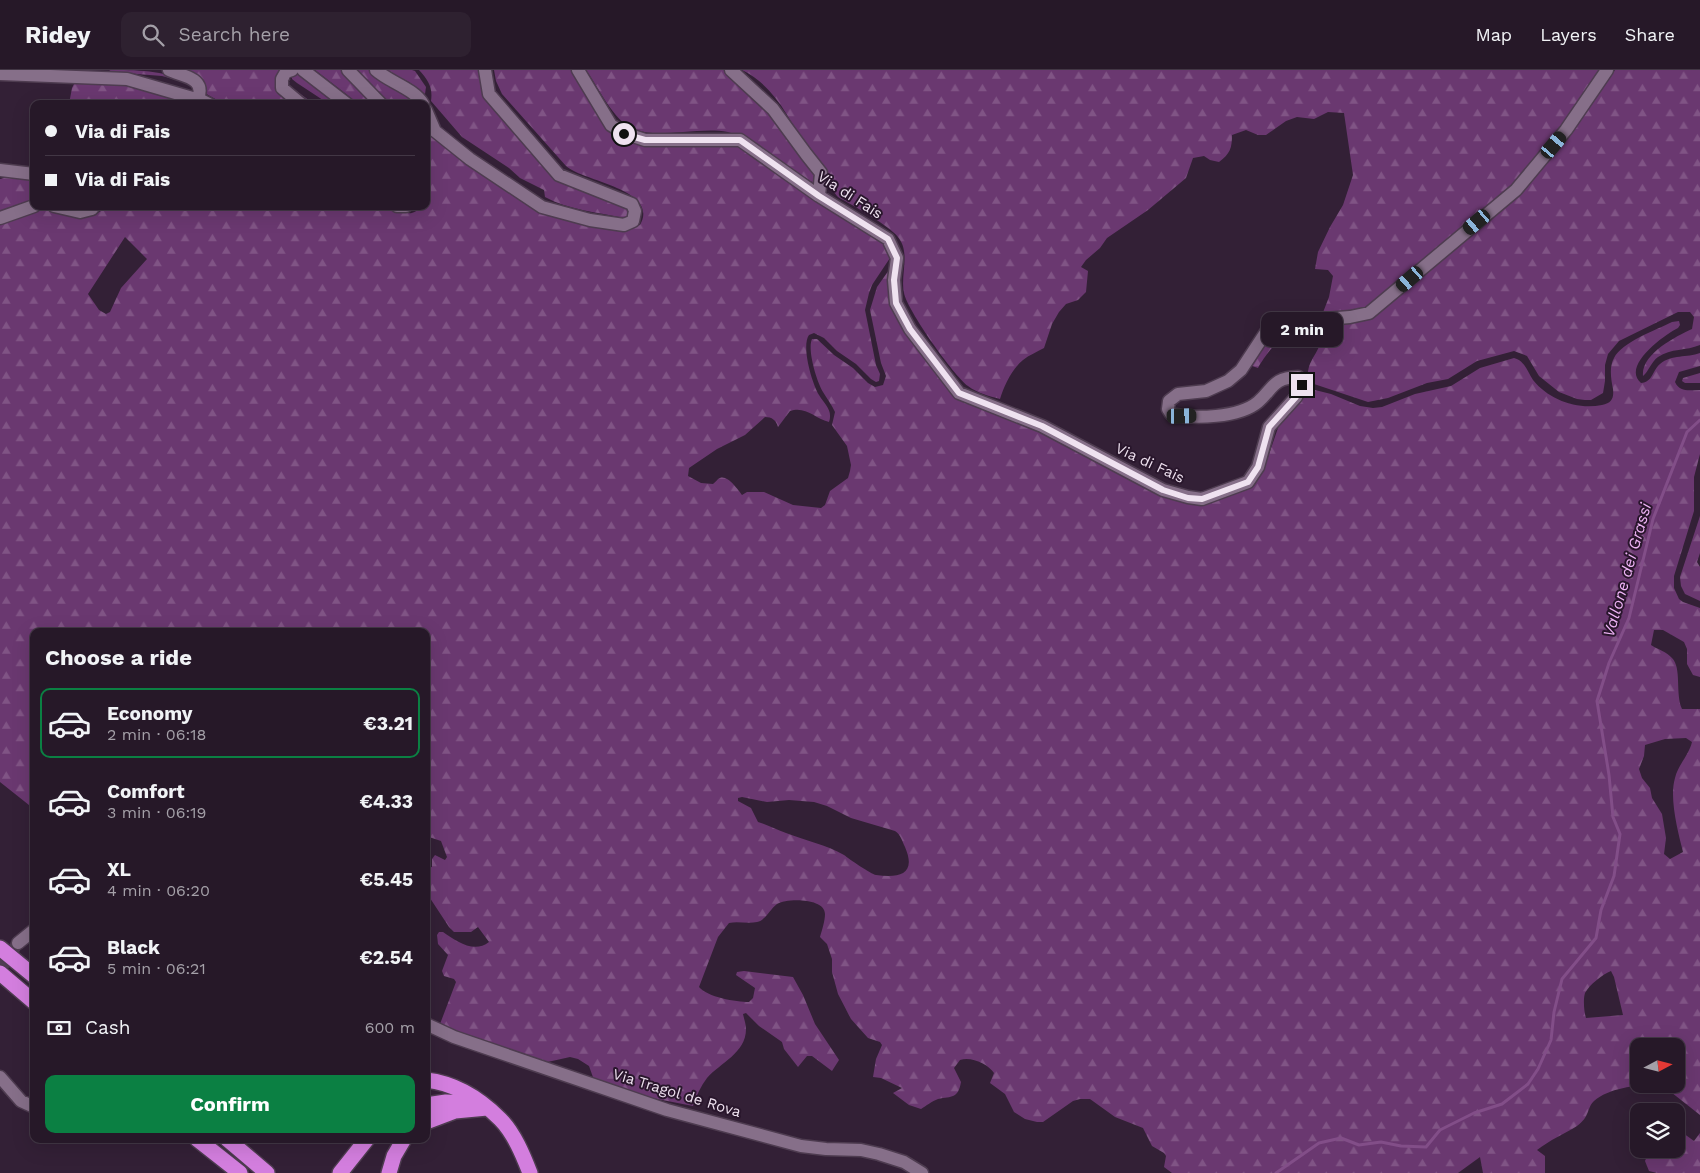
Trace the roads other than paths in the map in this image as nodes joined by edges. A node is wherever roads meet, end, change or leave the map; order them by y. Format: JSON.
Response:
{"nodes":[{"id":1,"x":169,"y":70,"type":"edge"},
{"id":2,"x":292,"y":70,"type":"edge"},
{"id":3,"x":303,"y":70,"type":"edge"},
{"id":4,"x":348,"y":70,"type":"edge"},
{"id":5,"x":376,"y":70,"type":"edge"},
{"id":6,"x":485,"y":70,"type":"edge"},
{"id":7,"x":578,"y":70,"type":"edge"},
{"id":8,"x":731,"y":70,"type":"edge"},
{"id":9,"x":1608,"y":70,"type":"edge"},
{"id":10,"x":0,"y":74,"type":"edge"},
{"id":11,"x":106,"y":74,"type":"edge"},
{"id":12,"x":196,"y":100,"type":"edge"},
{"id":13,"x":202,"y":100,"type":"edge"},
{"id":14,"x":296,"y":100,"type":"edge"},
{"id":15,"x":342,"y":100,"type":"edge"},
{"id":16,"x":377,"y":100,"type":"edge"},
{"id":17,"x":421,"y":100,"type":"edge"},
{"id":18,"x":430,"y":119,"type":"edge"},
{"id":19,"x":0,"y":170,"type":"edge"},
{"id":20,"x":30,"y":174,"type":"edge"},
{"id":21,"x":819,"y":196,"type":"junction"},
{"id":22,"x":30,"y":207,"type":"edge"},
{"id":23,"x":71,"y":210,"type":"edge"},
{"id":24,"x":88,"y":210,"type":"edge"},
{"id":25,"x":0,"y":218,"type":"edge"},
{"id":26,"x":30,"y":933,"type":"edge"},
{"id":27,"x":18,"y":943,"type":"tunnel mouth"},
{"id":28,"x":0,"y":948,"type":"edge"},
{"id":29,"x":0,"y":973,"type":"edge"},
{"id":30,"x":30,"y":973,"type":"edge"},
{"id":31,"x":30,"y":999,"type":"edge"},
{"id":32,"x":430,"y":1026,"type":"edge"},
{"id":33,"x":0,"y":1077,"type":"edge"},
{"id":34,"x":430,"y":1080,"type":"edge"},
{"id":35,"x":30,"y":1105,"type":"edge"},
{"id":36,"x":430,"y":1105,"type":"edge"},
{"id":37,"x":488,"y":1108,"type":"junction"},
{"id":38,"x":430,"y":1120,"type":"edge"},
{"id":39,"x":202,"y":1143,"type":"edge"},
{"id":40,"x":231,"y":1143,"type":"edge"},
{"id":41,"x":364,"y":1143,"type":"edge"},
{"id":42,"x":402,"y":1143,"type":"edge"},
{"id":43,"x":231,"y":1173,"type":"edge"},
{"id":44,"x":240,"y":1173,"type":"edge"},
{"id":45,"x":267,"y":1173,"type":"edge"},
{"id":46,"x":340,"y":1173,"type":"edge"},
{"id":47,"x":389,"y":1173,"type":"edge"},
{"id":48,"x":530,"y":1173,"type":"edge"},
{"id":49,"x":922,"y":1173,"type":"edge"}],
"edges":[{"from":1,"to":13,"type":"street"},
{"from":2,"to":14,"type":"street"},
{"from":3,"to":15,"type":"street"},
{"from":4,"to":16,"type":"street"},
{"from":5,"to":17,"type":"street"},
{"from":6,"to":18,"type":"street"},
{"from":7,"to":21,"type":"street","name":"Via di Fais"},
{"from":8,"to":21,"type":"street"},
{"from":9,"to":21,"type":"street","name":"Via di Fais"},
{"from":10,"to":11,"type":"street"},
{"from":11,"to":12,"type":"street"},
{"from":19,"to":20,"type":"street"},
{"from":22,"to":25,"type":"street"},
{"from":23,"to":24,"type":"street"},
{"from":26,"to":27,"type":"street"},
{"from":28,"to":30,"type":"highway"},
{"from":29,"to":31,"type":"highway"},
{"from":32,"to":49,"type":"street","name":"Via Tragol de Rova"},
{"from":33,"to":35,"type":"street"},
{"from":34,"to":37,"type":"highway"},
{"from":36,"to":37,"type":"highway"},
{"from":37,"to":38,"type":"highway"},
{"from":37,"to":48,"type":"highway"},
{"from":39,"to":43,"type":"highway"},
{"from":39,"to":44,"type":"highway"},
{"from":40,"to":45,"type":"highway"},
{"from":41,"to":46,"type":"highway"},
{"from":42,"to":47,"type":"highway"}]}
